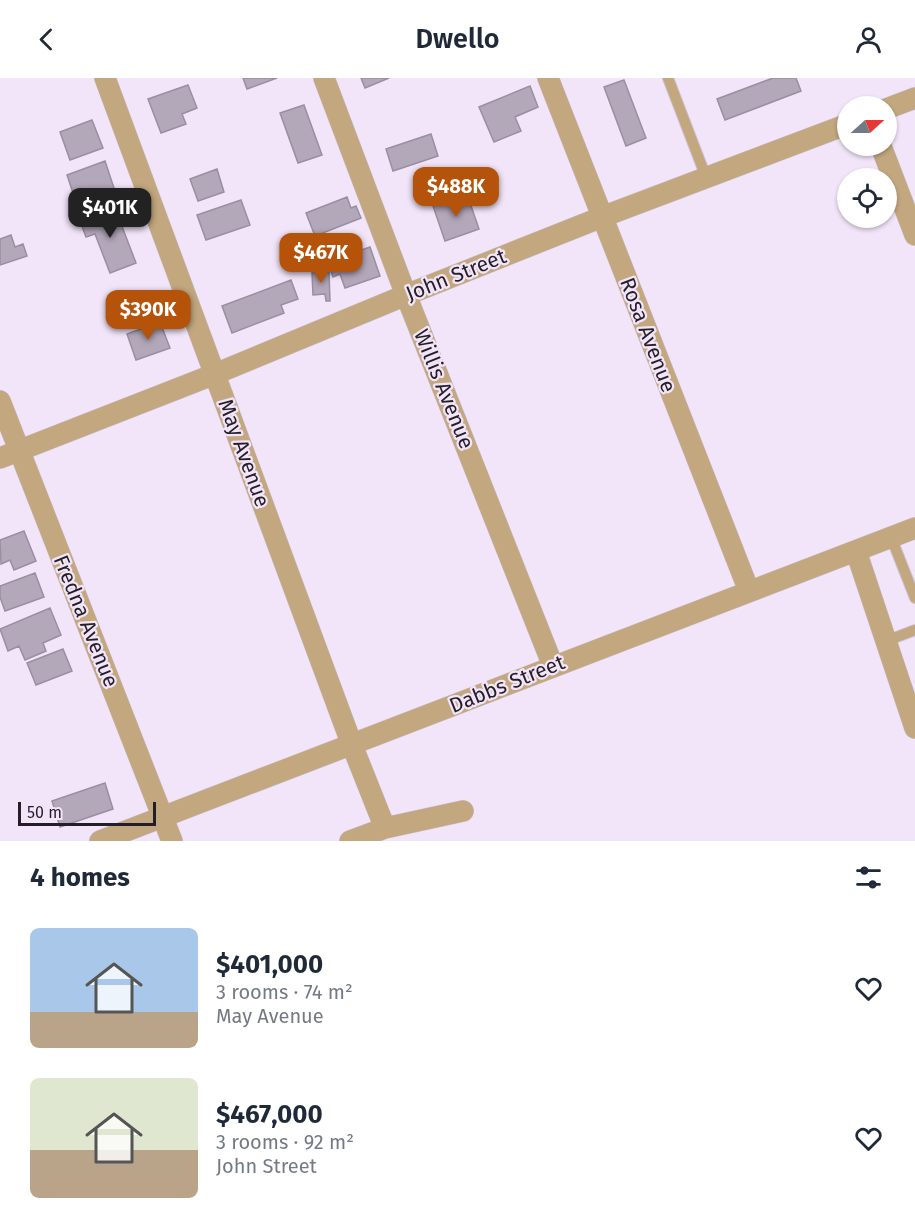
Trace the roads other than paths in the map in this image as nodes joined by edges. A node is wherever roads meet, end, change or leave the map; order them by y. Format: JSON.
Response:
{"nodes":[{"id":1,"x":105,"y":78,"type":"edge"},
{"id":2,"x":324,"y":78,"type":"edge"},
{"id":3,"x":548,"y":78,"type":"edge"},
{"id":4,"x":668,"y":78,"type":"edge"},
{"id":5,"x":915,"y":98,"type":"edge"},
{"id":6,"x":897,"y":105,"type":"edge"},
{"id":7,"x":837,"y":128,"type":"edge"},
{"id":8,"x":885,"y":156,"type":"edge"},
{"id":9,"x":706,"y":177,"type":"junction"},
{"id":10,"x":602,"y":217,"type":"junction"},
{"id":11,"x":915,"y":235,"type":"edge"},
{"id":12,"x":406,"y":294,"type":"junction"},
{"id":13,"x":215,"y":374,"type":"junction"},
{"id":14,"x":0,"y":401,"type":"edge"},
{"id":15,"x":9,"y":455,"type":"edge"},
{"id":16,"x":915,"y":528,"type":"edge"},
{"id":17,"x":891,"y":537,"type":"junction"},
{"id":18,"x":856,"y":551,"type":"junction"},
{"id":19,"x":749,"y":591,"type":"junction"},
{"id":20,"x":915,"y":598,"type":"edge"},
{"id":21,"x":915,"y":630,"type":"edge"},
{"id":22,"x":886,"y":641,"type":"junction"},
{"id":23,"x":553,"y":666,"type":"junction"},
{"id":24,"x":915,"y":728,"type":"edge"},
{"id":25,"x":352,"y":746,"type":"junction"},
{"id":26,"x":463,"y":811,"type":"dead end"},
{"id":27,"x":163,"y":817,"type":"junction"},
{"id":28,"x":385,"y":828,"type":"junction"},
{"id":29,"x":100,"y":841,"type":"edge"},
{"id":30,"x":172,"y":841,"type":"edge"},
{"id":31,"x":350,"y":841,"type":"edge"}],
"edges":[{"from":1,"to":13,"type":"street","name":"May Avenue"},
{"from":2,"to":12,"type":"street","name":"Willis Avenue"},
{"from":3,"to":10,"type":"street","name":"Rosa Avenue"},
{"from":4,"to":9,"type":"lane"},
{"from":5,"to":6,"type":"street"},
{"from":7,"to":9,"type":"street","name":"John Street"},
{"from":8,"to":11,"type":"street"},
{"from":9,"to":10,"type":"street","name":"John Street"},
{"from":10,"to":12,"type":"street","name":"John Street"},
{"from":10,"to":19,"type":"street","name":"Rosa Avenue"},
{"from":12,"to":13,"type":"street","name":"John Street"},
{"from":12,"to":23,"type":"street","name":"Willis Avenue"},
{"from":13,"to":15,"type":"street","name":"John Street"},
{"from":13,"to":25,"type":"street","name":"May Avenue"},
{"from":14,"to":15,"type":"street","name":"Fredna Avenue"},
{"from":15,"to":27,"type":"street","name":"Fredna Avenue"},
{"from":16,"to":17,"type":"street","name":"Dabbs Street"},
{"from":17,"to":18,"type":"street","name":"Dabbs Street"},
{"from":17,"to":20,"type":"lane"},
{"from":18,"to":19,"type":"street","name":"Dabbs Street"},
{"from":18,"to":22,"type":"street"},
{"from":19,"to":23,"type":"street","name":"Dabbs Street"},
{"from":21,"to":22,"type":"lane"},
{"from":22,"to":24,"type":"street"},
{"from":23,"to":25,"type":"street","name":"Dabbs Street"},
{"from":25,"to":27,"type":"street","name":"Dabbs Street"},
{"from":25,"to":28,"type":"street","name":"May Avenue"},
{"from":26,"to":28,"type":"street"},
{"from":27,"to":29,"type":"street","name":"Dabbs Street"},
{"from":27,"to":30,"type":"street","name":"Fredna Avenue"},
{"from":28,"to":31,"type":"street"}]}
